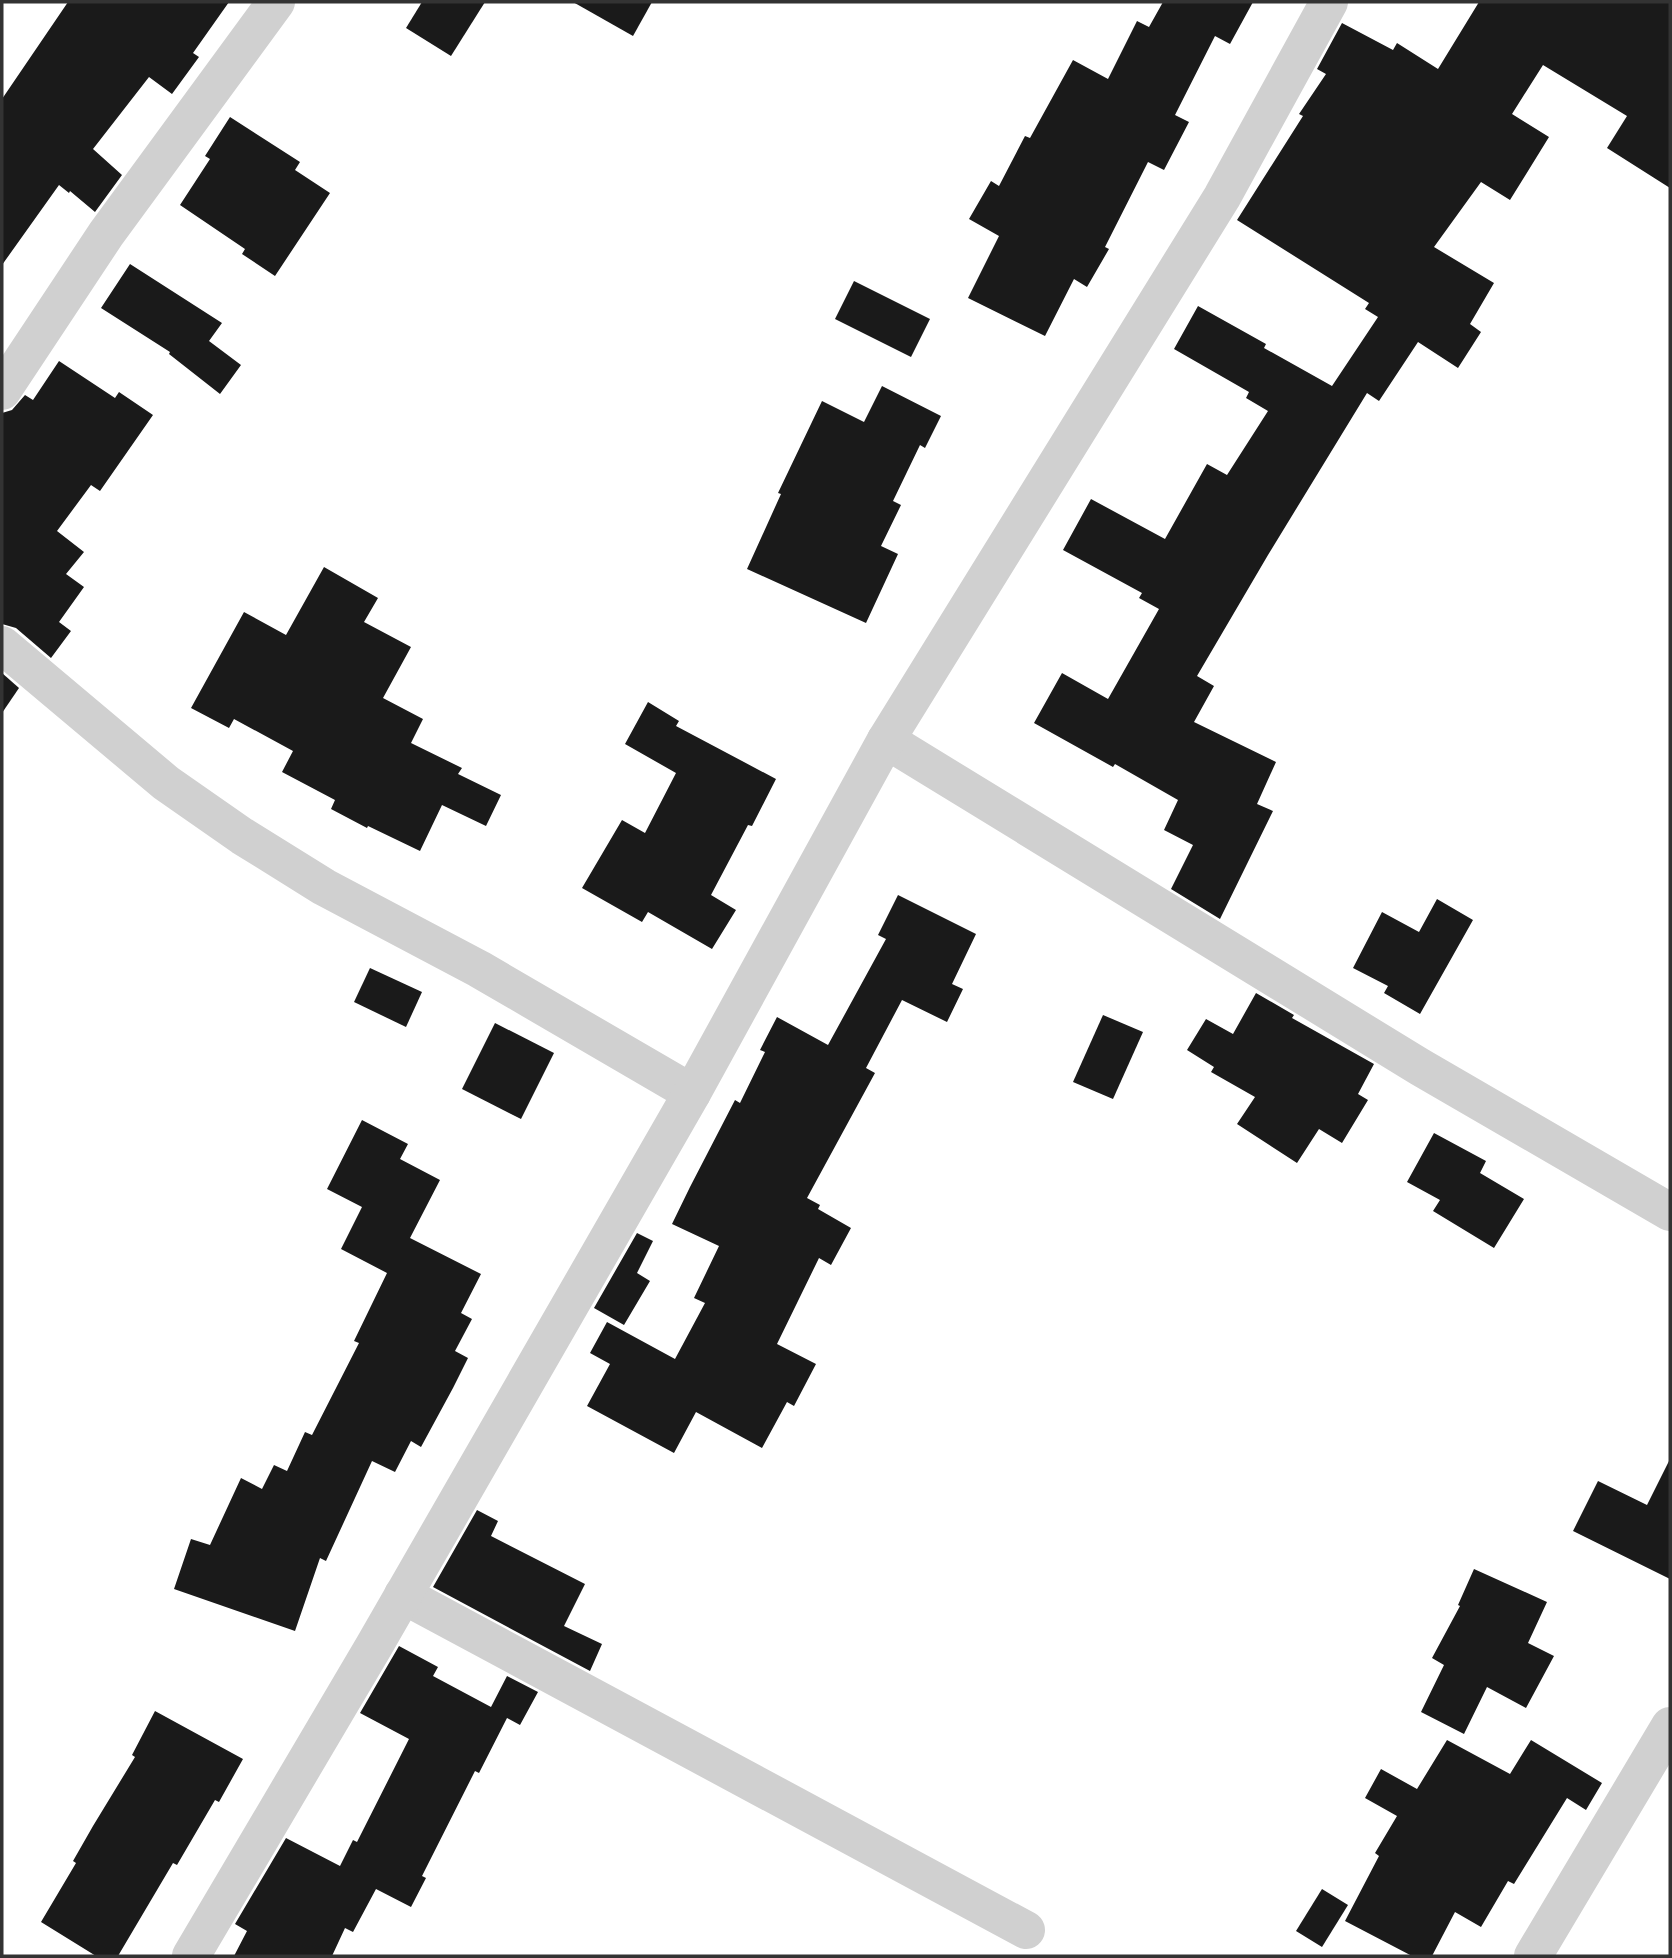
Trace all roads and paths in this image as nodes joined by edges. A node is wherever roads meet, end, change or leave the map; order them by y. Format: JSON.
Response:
{"nodes":[{"id":1,"x":276,"y":2,"type":"edge"},
{"id":2,"x":1329,"y":2,"type":"edge"},
{"id":3,"x":2,"y":391,"type":"edge"},
{"id":4,"x":2,"y":645,"type":"edge"},
{"id":5,"x":886,"y":740,"type":"junction"},
{"id":6,"x":692,"y":1094,"type":"junction"},
{"id":7,"x":1670,"y":1212,"type":"edge"},
{"id":8,"x":403,"y":1595,"type":"junction"},
{"id":9,"x":1670,"y":1726,"type":"edge"},
{"id":10,"x":1026,"y":1930,"type":"dead end"},
{"id":11,"x":191,"y":1956,"type":"edge"},
{"id":12,"x":1533,"y":1956,"type":"edge"}],
"edges":[{"from":1,"to":3,"type":"street"},
{"from":2,"to":5,"type":"street"},
{"from":4,"to":6,"type":"street"},
{"from":5,"to":6,"type":"street"},
{"from":5,"to":7,"type":"street"},
{"from":6,"to":8,"type":"street"},
{"from":8,"to":10,"type":"street"},
{"from":8,"to":11,"type":"street"},
{"from":9,"to":12,"type":"street"}]}
